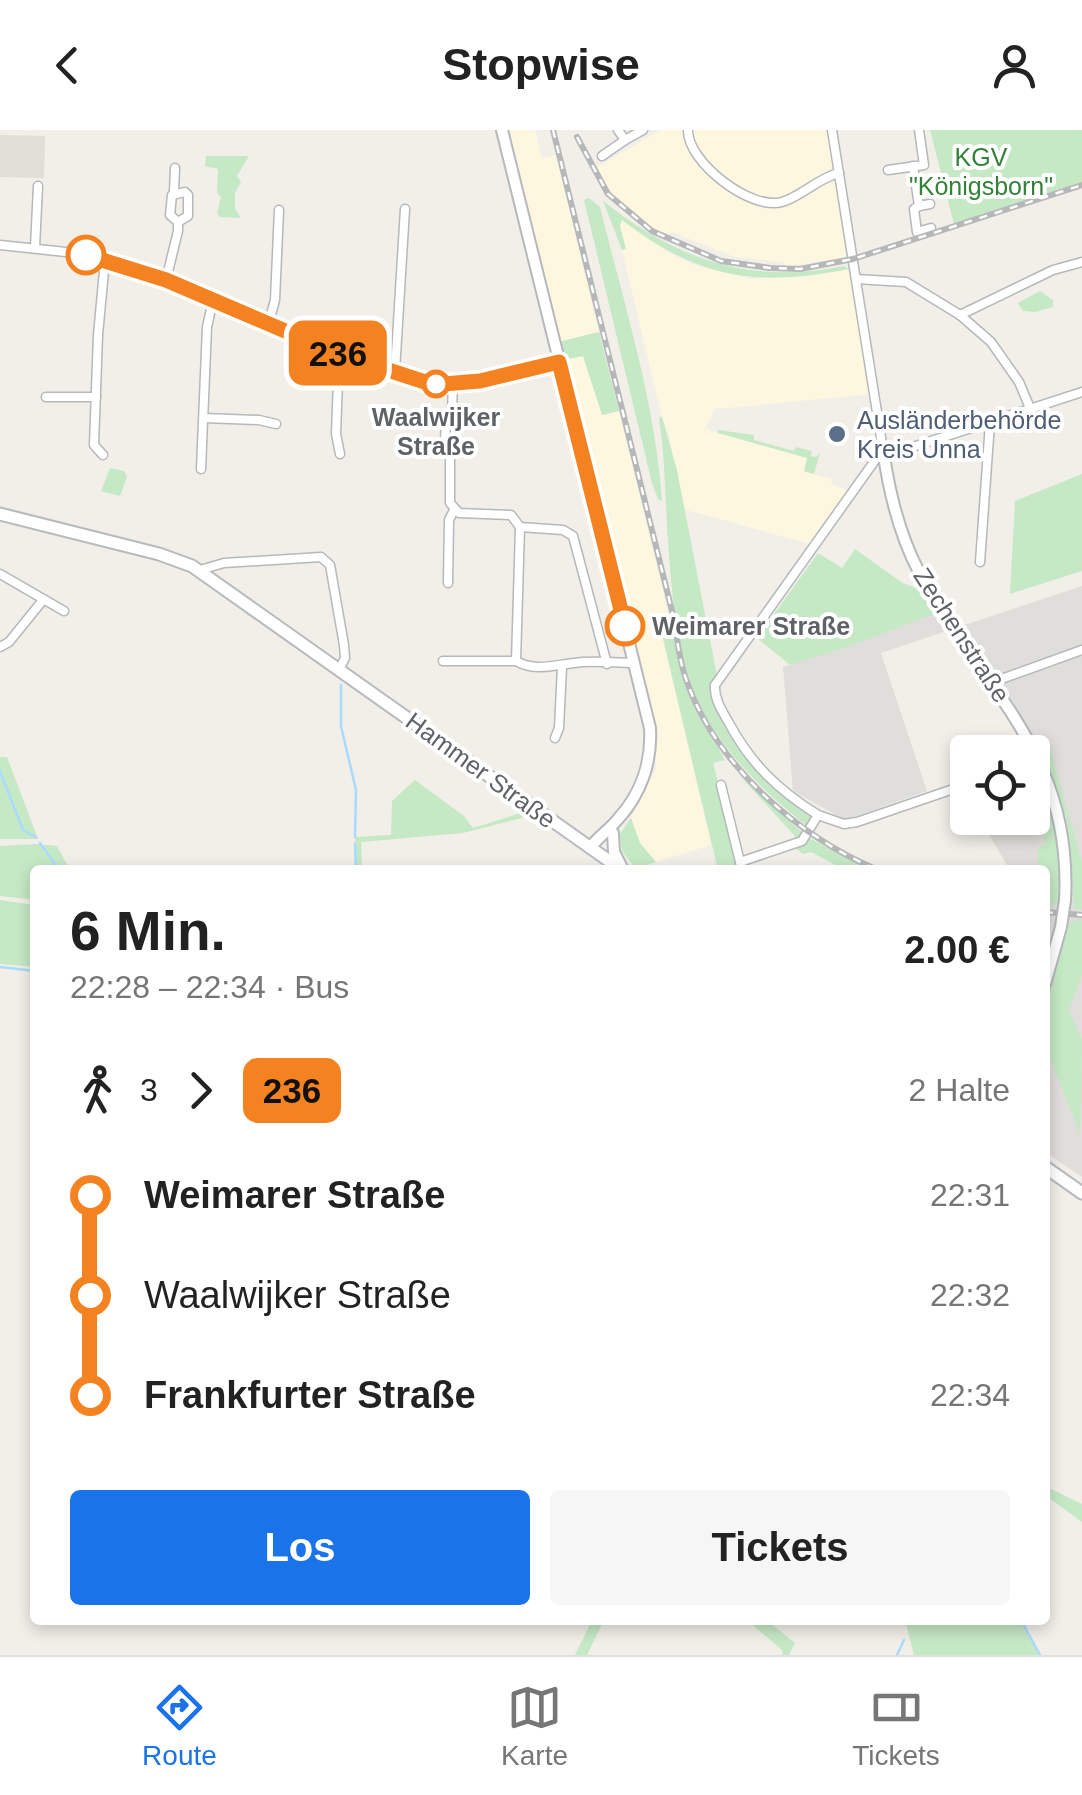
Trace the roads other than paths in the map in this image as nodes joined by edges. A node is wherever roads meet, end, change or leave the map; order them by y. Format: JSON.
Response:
{"nodes":[{"id":1,"x":502,"y":130,"type":"edge"},
{"id":2,"x":618,"y":130,"type":"edge"},
{"id":3,"x":643,"y":130,"type":"edge"},
{"id":4,"x":688,"y":130,"type":"edge"},
{"id":5,"x":832,"y":130,"type":"edge"},
{"id":6,"x":919,"y":130,"type":"edge"},
{"id":7,"x":626,"y":140,"type":"junction"},
{"id":8,"x":602,"y":156,"type":"dead end"},
{"id":9,"x":912,"y":166,"type":"junction"},
{"id":10,"x":174,"y":168,"type":"dead end"},
{"id":11,"x":888,"y":170,"type":"dead end"},
{"id":12,"x":839,"y":173,"type":"junction"},
{"id":13,"x":38,"y":186,"type":"dead end"},
{"id":14,"x":174,"y":192,"type":"junction"},
{"id":15,"x":930,"y":204,"type":"dead end"},
{"id":16,"x":919,"y":206,"type":"junction"},
{"id":17,"x":405,"y":209,"type":"dead end"},
{"id":18,"x":279,"y":210,"type":"dead end"},
{"id":19,"x":178,"y":222,"type":"junction"},
{"id":20,"x":930,"y":228,"type":"dead end"},
{"id":21,"x":918,"y":232,"type":"junction"},
{"id":22,"x":905,"y":237,"type":"dead end"},
{"id":23,"x":0,"y":245,"type":"edge"},
{"id":24,"x":35,"y":248,"type":"junction"},
{"id":25,"x":105,"y":260,"type":"junction"},
{"id":26,"x":1082,"y":262,"type":"edge"},
{"id":27,"x":856,"y":279,"type":"junction"},
{"id":28,"x":166,"y":280,"type":"junction"},
{"id":29,"x":213,"y":300,"type":"junction"},
{"id":30,"x":960,"y":315,"type":"junction"},
{"id":31,"x":269,"y":322,"type":"junction"},
{"id":32,"x":339,"y":354,"type":"junction"},
{"id":33,"x":558,"y":357,"type":"junction"},
{"id":34,"x":396,"y":371,"type":"junction"},
{"id":35,"x":452,"y":384,"type":"junction"},
{"id":36,"x":1082,"y":392,"type":"edge"},
{"id":37,"x":46,"y":397,"type":"dead end"},
{"id":38,"x":96,"y":397,"type":"junction"},
{"id":39,"x":1030,"y":408,"type":"junction"},
{"id":40,"x":204,"y":418,"type":"junction"},
{"id":41,"x":990,"y":423,"type":"junction"},
{"id":42,"x":276,"y":424,"type":"dead end"},
{"id":43,"x":340,"y":454,"type":"dead end"},
{"id":44,"x":103,"y":455,"type":"dead end"},
{"id":45,"x":884,"y":456,"type":"junction"},
{"id":46,"x":201,"y":469,"type":"dead end"},
{"id":47,"x":454,"y":510,"type":"junction"},
{"id":48,"x":0,"y":514,"type":"edge"},
{"id":49,"x":520,"y":527,"type":"junction"},
{"id":50,"x":980,"y":562,"type":"dead end"},
{"id":51,"x":200,"y":570,"type":"junction"},
{"id":52,"x":0,"y":574,"type":"edge"},
{"id":53,"x":448,"y":583,"type":"dead end"},
{"id":54,"x":44,"y":600,"type":"junction"},
{"id":55,"x":64,"y":611,"type":"dead end"},
{"id":56,"x":0,"y":646,"type":"edge"},
{"id":57,"x":1082,"y":650,"type":"edge"},
{"id":58,"x":516,"y":660,"type":"junction"},
{"id":59,"x":443,"y":661,"type":"dead end"},
{"id":60,"x":634,"y":663,"type":"junction"},
{"id":61,"x":607,"y":664,"type":"junction"},
{"id":62,"x":562,"y":667,"type":"junction"},
{"id":63,"x":339,"y":670,"type":"junction"},
{"id":64,"x":992,"y":682,"type":"junction"},
{"id":65,"x":1022,"y":735,"type":"edge"},
{"id":66,"x":555,"y":738,"type":"dead end"},
{"id":67,"x":721,"y":785,"type":"dead end"},
{"id":68,"x":950,"y":790,"type":"edge"},
{"id":69,"x":1050,"y":798,"type":"edge"},
{"id":70,"x":818,"y":815,"type":"junction"},
{"id":71,"x":615,"y":828,"type":"junction"},
{"id":72,"x":594,"y":851,"type":"junction"},
{"id":73,"x":615,"y":865,"type":"edge"},
{"id":74,"x":620,"y":865,"type":"edge"},
{"id":75,"x":741,"y":865,"type":"edge"},
{"id":76,"x":743,"y":865,"type":"edge"},
{"id":77,"x":1050,"y":966,"type":"edge"},
{"id":78,"x":1050,"y":1171,"type":"edge"},
{"id":79,"x":1082,"y":1193,"type":"edge"}],
"edges":[{"from":1,"to":33,"type":"street"},
{"from":2,"to":7,"type":"street"},
{"from":3,"to":7,"type":"street"},
{"from":4,"to":12,"type":"street"},
{"from":5,"to":12,"type":"street","name":"Zechenstraße"},
{"from":6,"to":9,"type":"street"},
{"from":7,"to":8,"type":"street"},
{"from":9,"to":11,"type":"street"},
{"from":9,"to":16,"type":"street"},
{"from":10,"to":14,"type":"street"},
{"from":12,"to":27,"type":"street","name":"Zechenstraße"},
{"from":13,"to":24,"type":"street"},
{"from":14,"to":19,"type":"street"},
{"from":14,"to":19,"type":"street"},
{"from":15,"to":16,"type":"street"},
{"from":16,"to":21,"type":"street"},
{"from":17,"to":34,"type":"street"},
{"from":18,"to":31,"type":"street"},
{"from":19,"to":28,"type":"street"},
{"from":20,"to":21,"type":"street"},
{"from":21,"to":22,"type":"street"},
{"from":23,"to":24,"type":"street"},
{"from":24,"to":25,"type":"street"},
{"from":25,"to":28,"type":"street"},
{"from":25,"to":38,"type":"street"},
{"from":26,"to":30,"type":"street"},
{"from":27,"to":30,"type":"street"},
{"from":27,"to":45,"type":"street","name":"Zechenstraße"},
{"from":28,"to":29,"type":"street"},
{"from":29,"to":31,"type":"street"},
{"from":29,"to":40,"type":"street"},
{"from":30,"to":39,"type":"street"},
{"from":31,"to":32,"type":"street"},
{"from":32,"to":34,"type":"street"},
{"from":32,"to":43,"type":"street"},
{"from":33,"to":35,"type":"street"},
{"from":33,"to":60,"type":"street"},
{"from":34,"to":35,"type":"street"},
{"from":35,"to":47,"type":"street"},
{"from":36,"to":39,"type":"street"},
{"from":37,"to":38,"type":"street"},
{"from":38,"to":44,"type":"street"},
{"from":39,"to":41,"type":"street"},
{"from":40,"to":42,"type":"street"},
{"from":40,"to":46,"type":"street"},
{"from":41,"to":45,"type":"street"},
{"from":41,"to":50,"type":"street"},
{"from":45,"to":64,"type":"street","name":"Zechenstraße"},
{"from":45,"to":70,"type":"street"},
{"from":47,"to":49,"type":"street"},
{"from":47,"to":53,"type":"street"},
{"from":48,"to":51,"type":"main road","name":"Hammer Straße"},
{"from":49,"to":58,"type":"street"},
{"from":49,"to":61,"type":"street"},
{"from":51,"to":63,"type":"main road","name":"Hammer Straße"},
{"from":51,"to":63,"type":"street"},
{"from":52,"to":54,"type":"street"},
{"from":54,"to":55,"type":"street"},
{"from":54,"to":56,"type":"street"},
{"from":57,"to":64,"type":"street"},
{"from":58,"to":59,"type":"street"},
{"from":58,"to":62,"type":"street"},
{"from":60,"to":61,"type":"street"},
{"from":60,"to":71,"type":"street"},
{"from":61,"to":62,"type":"street"},
{"from":62,"to":66,"type":"street"},
{"from":63,"to":72,"type":"main road","name":"Hammer Straße"},
{"from":64,"to":65,"type":"street","name":"Zechenstraße"},
{"from":67,"to":75,"type":"street"},
{"from":68,"to":70,"type":"street"},
{"from":69,"to":77,"type":"street","name":"Zechenstraße","bridge":true},
{"from":70,"to":76,"type":"street"},
{"from":71,"to":72,"type":"street"},
{"from":71,"to":74,"type":"street"},
{"from":72,"to":73,"type":"main road","name":"Hammer Straße"},
{"from":78,"to":79,"type":"main road"}]}
